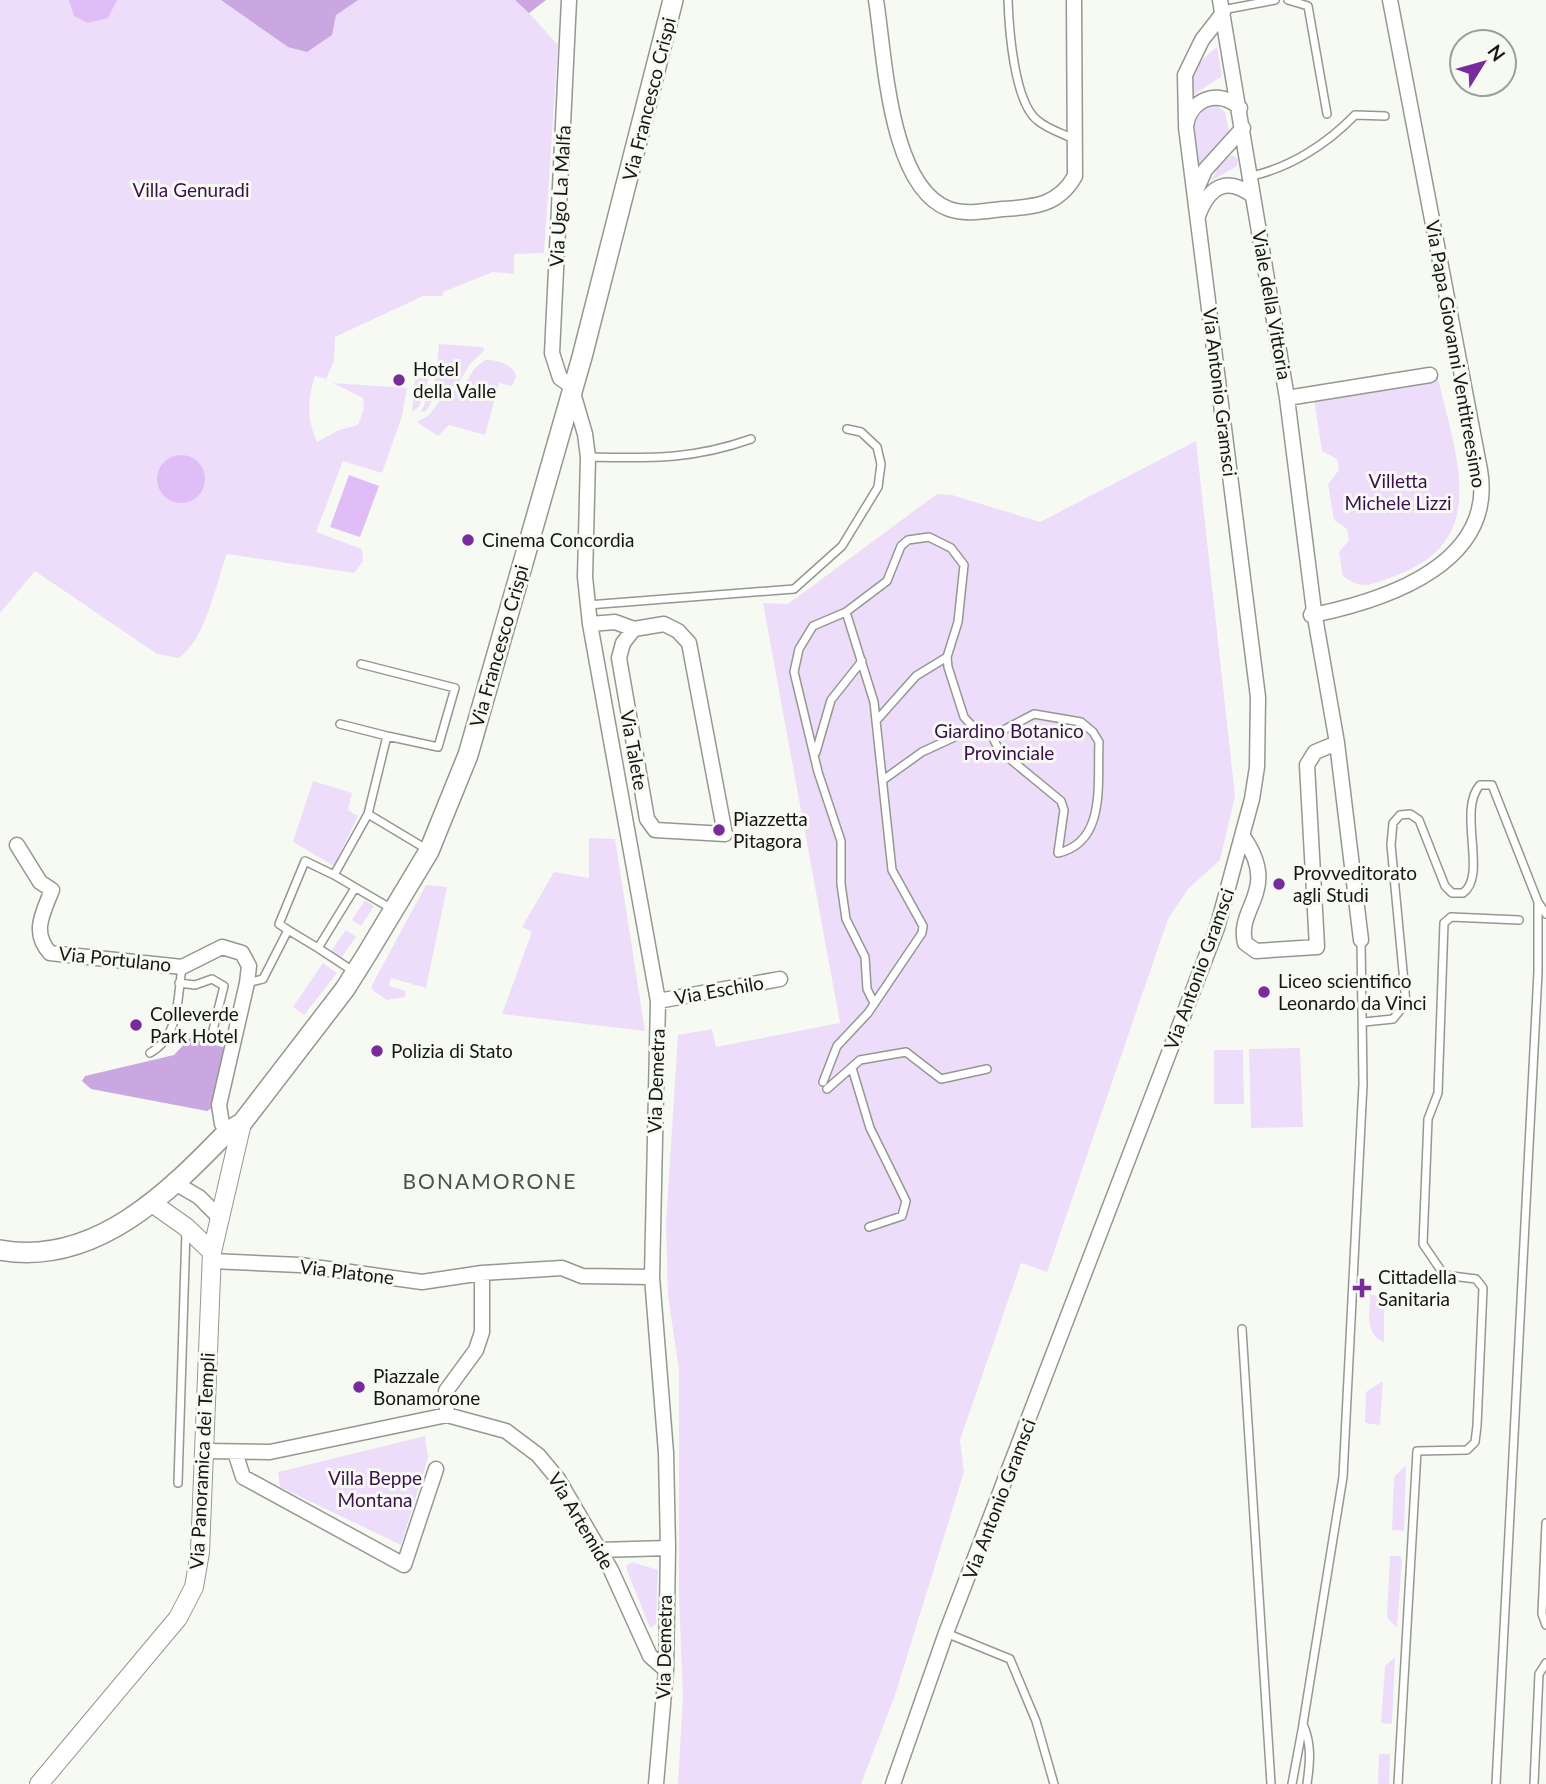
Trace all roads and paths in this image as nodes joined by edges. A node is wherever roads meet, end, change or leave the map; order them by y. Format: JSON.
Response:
{"nodes":[{"id":1,"x":569,"y":0,"type":"edge"},
{"id":2,"x":673,"y":0,"type":"edge"},
{"id":3,"x":876,"y":0,"type":"edge"},
{"id":4,"x":1008,"y":0,"type":"edge"},
{"id":5,"x":1074,"y":0,"type":"edge"},
{"id":6,"x":1275,"y":0,"type":"edge"},
{"id":7,"x":1288,"y":0,"type":"edge"},
{"id":8,"x":1390,"y":0,"type":"edge"},
{"id":9,"x":1222,"y":8,"type":"edge"},
{"id":10,"x":1240,"y":108,"type":"junction"},
{"id":11,"x":1326,"y":114,"type":"dead end"},
{"id":12,"x":1385,"y":116,"type":"dead end"},
{"id":13,"x":1186,"y":127,"type":"junction"},
{"id":14,"x":1243,"y":128,"type":"junction"},
{"id":15,"x":1077,"y":141,"type":"junction"},
{"id":16,"x":1252,"y":176,"type":"junction"},
{"id":17,"x":1195,"y":195,"type":"junction"},
{"id":18,"x":1253,"y":196,"type":"junction"},
{"id":19,"x":1198,"y":217,"type":"junction"},
{"id":20,"x":1430,"y":375,"type":"dead end"},
{"id":21,"x":571,"y":386,"type":"junction"},
{"id":22,"x":1287,"y":398,"type":"junction"},
{"id":23,"x":847,"y":429,"type":"dead end"},
{"id":24,"x":751,"y":439,"type":"dead end"},
{"id":25,"x":588,"y":457,"type":"junction"},
{"id":26,"x":588,"y":605,"type":"junction"},
{"id":27,"x":846,"y":612,"type":"junction"},
{"id":28,"x":1316,"y":614,"type":"junction"},
{"id":29,"x":590,"y":624,"type":"junction"},
{"id":30,"x":634,"y":629,"type":"junction"},
{"id":31,"x":947,"y":657,"type":"junction"},
{"id":32,"x":862,"y":661,"type":"junction"},
{"id":33,"x":361,"y":664,"type":"dead end"},
{"id":34,"x":876,"y":721,"type":"junction"},
{"id":35,"x":340,"y":724,"type":"dead end"},
{"id":36,"x":974,"y":728,"type":"junction"},
{"id":37,"x":387,"y":736,"type":"junction"},
{"id":38,"x":992,"y":736,"type":"junction"},
{"id":39,"x":1337,"y":743,"type":"junction"},
{"id":40,"x":816,"y":753,"type":"junction"},
{"id":41,"x":883,"y":780,"type":"junction"},
{"id":42,"x":368,"y":814,"type":"junction"},
{"id":43,"x":1244,"y":838,"type":"junction"},
{"id":44,"x":17,"y":845,"type":"dead end"},
{"id":45,"x":429,"y":851,"type":"junction"},
{"id":46,"x":334,"y":875,"type":"junction"},
{"id":47,"x":355,"y":888,"type":"junction"},
{"id":48,"x":1538,"y":902,"type":"junction"},
{"id":49,"x":392,"y":909,"type":"junction"},
{"id":50,"x":1546,"y":915,"type":"edge"},
{"id":51,"x":1520,"y":920,"type":"dead end"},
{"id":52,"x":288,"y":930,"type":"junction"},
{"id":53,"x":1361,"y":940,"type":"joint"},
{"id":54,"x":318,"y":948,"type":"junction"},
{"id":55,"x":182,"y":967,"type":"junction"},
{"id":56,"x":355,"y":972,"type":"junction"},
{"id":57,"x":780,"y":979,"type":"dead end"},
{"id":58,"x":247,"y":983,"type":"junction"},
{"id":59,"x":179,"y":984,"type":"junction"},
{"id":60,"x":658,"y":1000,"type":"junction"},
{"id":61,"x":874,"y":1003,"type":"junction"},
{"id":62,"x":1364,"y":1022,"type":"junction"},
{"id":63,"x":212,"y":1034,"type":"dead end"},
{"id":64,"x":150,"y":1053,"type":"dead end"},
{"id":65,"x":852,"y":1068,"type":"junction"},
{"id":66,"x":987,"y":1069,"type":"dead end"},
{"id":67,"x":235,"y":1127,"type":"junction"},
{"id":68,"x":175,"y":1183,"type":"junction"},
{"id":69,"x":152,"y":1203,"type":"junction"},
{"id":70,"x":220,"y":1218,"type":"junction"},
{"id":71,"x":186,"y":1227,"type":"junction"},
{"id":72,"x":869,"y":1227,"type":"dead end"},
{"id":73,"x":0,"y":1250,"type":"edge"},
{"id":74,"x":212,"y":1256,"type":"junction"},
{"id":75,"x":482,"y":1273,"type":"junction"},
{"id":76,"x":652,"y":1277,"type":"junction"},
{"id":77,"x":1242,"y":1329,"type":"dead end"},
{"id":78,"x":447,"y":1415,"type":"junction"},
{"id":79,"x":206,"y":1451,"type":"junction"},
{"id":80,"x":235,"y":1452,"type":"junction"},
{"id":81,"x":436,"y":1469,"type":"dead end"},
{"id":82,"x":178,"y":1483,"type":"dead end"},
{"id":83,"x":1546,"y":1523,"type":"edge"},
{"id":84,"x":668,"y":1548,"type":"junction"},
{"id":85,"x":599,"y":1550,"type":"junction"},
{"id":86,"x":1546,"y":1625,"type":"edge"},
{"id":87,"x":946,"y":1633,"type":"junction"},
{"id":88,"x":1546,"y":1663,"type":"edge"},
{"id":89,"x":666,"y":1670,"type":"junction"},
{"id":90,"x":1303,"y":1724,"type":"junction"},
{"id":91,"x":39,"y":1784,"type":"edge"},
{"id":92,"x":656,"y":1784,"type":"edge"},
{"id":93,"x":893,"y":1784,"type":"edge"},
{"id":94,"x":1054,"y":1784,"type":"edge"},
{"id":95,"x":1271,"y":1784,"type":"edge"},
{"id":96,"x":1292,"y":1784,"type":"edge"},
{"id":97,"x":1307,"y":1784,"type":"edge"},
{"id":98,"x":1398,"y":1784,"type":"edge"},
{"id":99,"x":1496,"y":1784,"type":"edge"},
{"id":100,"x":1534,"y":1784,"type":"edge"}],
"edges":[{"from":1,"to":21,"type":"street","name":"Via Ugo La Malfa"},
{"from":2,"to":21,"type":"main road","name":"Via Francesco Crispi"},
{"from":3,"to":15,"type":"street"},
{"from":4,"to":15,"type":"lane"},
{"from":5,"to":15,"type":"street"},
{"from":6,"to":9,"type":"lane"},
{"from":7,"to":11,"type":"lane"},
{"from":8,"to":28,"type":"street","name":"Via Papa Giovanni Ventitreesimo"},
{"from":9,"to":10,"type":"street","name":"Viale della Vittoria"},
{"from":9,"to":13,"type":"street","name":"Via Antonio Gramsci"},
{"from":10,"to":13,"type":"street"},
{"from":10,"to":14,"type":"street","name":"Viale della Vittoria"},
{"from":12,"to":16,"type":"lane"},
{"from":13,"to":17,"type":"street","name":"Via Antonio Gramsci"},
{"from":14,"to":16,"type":"street","name":"Viale della Vittoria"},
{"from":14,"to":17,"type":"street"},
{"from":16,"to":18,"type":"street","name":"Viale della Vittoria"},
{"from":17,"to":19,"type":"street","name":"Via Antonio Gramsci"},
{"from":18,"to":19,"type":"street"},
{"from":18,"to":22,"type":"street","name":"Viale della Vittoria"},
{"from":19,"to":43,"type":"street","name":"Via Antonio Gramsci"},
{"from":20,"to":22,"type":"street"},
{"from":21,"to":25,"type":"street","name":"Via Demetra"},
{"from":21,"to":45,"type":"main road","name":"Via Francesco Crispi"},
{"from":22,"to":28,"type":"street","name":"Viale della Vittoria"},
{"from":23,"to":26,"type":"lane"},
{"from":24,"to":25,"type":"lane"},
{"from":25,"to":26,"type":"street","name":"Via Demetra"},
{"from":26,"to":29,"type":"street","name":"Via Demetra"},
{"from":27,"to":31,"type":"lane"},
{"from":27,"to":32,"type":"lane"},
{"from":27,"to":40,"type":"lane"},
{"from":28,"to":39,"type":"street","name":"Viale della Vittoria"},
{"from":29,"to":30,"type":"street"},
{"from":29,"to":60,"type":"street","name":"Via Demetra"},
{"from":30,"to":30,"type":"street","name":"Via Talete"},
{"from":31,"to":34,"type":"lane"},
{"from":31,"to":36,"type":"lane"},
{"from":32,"to":34,"type":"lane"},
{"from":32,"to":40,"type":"lane"},
{"from":33,"to":37,"type":"lane"},
{"from":34,"to":41,"type":"lane"},
{"from":35,"to":37,"type":"lane"},
{"from":36,"to":38,"type":"lane"},
{"from":36,"to":41,"type":"lane"},
{"from":37,"to":42,"type":"lane"},
{"from":38,"to":38,"type":"lane"},
{"from":39,"to":43,"type":"street"},
{"from":39,"to":53,"type":"street","name":"Viale della Vittoria"},
{"from":40,"to":61,"type":"lane"},
{"from":41,"to":61,"type":"lane"},
{"from":42,"to":45,"type":"lane"},
{"from":42,"to":46,"type":"lane"},
{"from":43,"to":87,"type":"street","name":"Via Antonio Gramsci"},
{"from":44,"to":55,"type":"street","name":"Via Portulano"},
{"from":45,"to":49,"type":"main road","name":"Via Francesco Crispi"},
{"from":46,"to":47,"type":"lane"},
{"from":46,"to":52,"type":"lane"},
{"from":47,"to":49,"type":"lane"},
{"from":47,"to":54,"type":"lane"},
{"from":48,"to":50,"type":"lane"},
{"from":48,"to":62,"type":"lane"},
{"from":48,"to":99,"type":"lane"},
{"from":49,"to":56,"type":"main road","name":"Via Francesco Crispi"},
{"from":51,"to":98,"type":"lane"},
{"from":52,"to":54,"type":"lane"},
{"from":52,"to":58,"type":"lane"},
{"from":53,"to":62,"type":"lane"},
{"from":54,"to":56,"type":"lane"},
{"from":55,"to":58,"type":"street","name":"Via Portulano"},
{"from":55,"to":59,"type":"lane"},
{"from":56,"to":67,"type":"main road","name":"Via Francesco Crispi"},
{"from":57,"to":60,"type":"street","name":"Via Eschilo"},
{"from":58,"to":67,"type":"street","name":"Via Portulano"},
{"from":59,"to":63,"type":"lane"},
{"from":59,"to":64,"type":"lane"},
{"from":60,"to":76,"type":"street","name":"Via Demetra"},
{"from":61,"to":65,"type":"lane"},
{"from":62,"to":90,"type":"lane"},
{"from":65,"to":66,"type":"lane"},
{"from":65,"to":72,"type":"lane"},
{"from":67,"to":68,"type":"main road","name":"Via Francesco Crispi"},
{"from":67,"to":70,"type":"street","name":"Via Panoramica dei Templi"},
{"from":68,"to":69,"type":"main road","name":"Via Francesco Crispi"},
{"from":68,"to":70,"type":"street"},
{"from":69,"to":71,"type":"street"},
{"from":69,"to":73,"type":"main road","name":"Via Francesco Crispi"},
{"from":70,"to":74,"type":"street","name":"Via Panoramica dei Templi"},
{"from":71,"to":74,"type":"street"},
{"from":71,"to":82,"type":"lane"},
{"from":74,"to":75,"type":"street","name":"Via Platone"},
{"from":74,"to":79,"type":"street","name":"Via Panoramica dei Templi"},
{"from":75,"to":76,"type":"street","name":"Via Platone"},
{"from":75,"to":78,"type":"street"},
{"from":76,"to":84,"type":"street","name":"Via Demetra"},
{"from":77,"to":95,"type":"lane"},
{"from":78,"to":80,"type":"street","name":"Via Artemide"},
{"from":78,"to":85,"type":"street","name":"Via Artemide"},
{"from":79,"to":80,"type":"street","name":"Via Artemide"},
{"from":79,"to":91,"type":"street","name":"Via Panoramica dei Templi"},
{"from":80,"to":81,"type":"street"},
{"from":83,"to":86,"type":"lane"},
{"from":84,"to":85,"type":"street"},
{"from":84,"to":89,"type":"street","name":"Via Demetra"},
{"from":85,"to":89,"type":"street","name":"Via Artemide"},
{"from":87,"to":93,"type":"street","name":"Via Antonio Gramsci"},
{"from":87,"to":94,"type":"lane"},
{"from":88,"to":100,"type":"lane"},
{"from":89,"to":92,"type":"street","name":"Via Demetra"},
{"from":90,"to":96,"type":"lane"},
{"from":90,"to":97,"type":"lane"}]}
